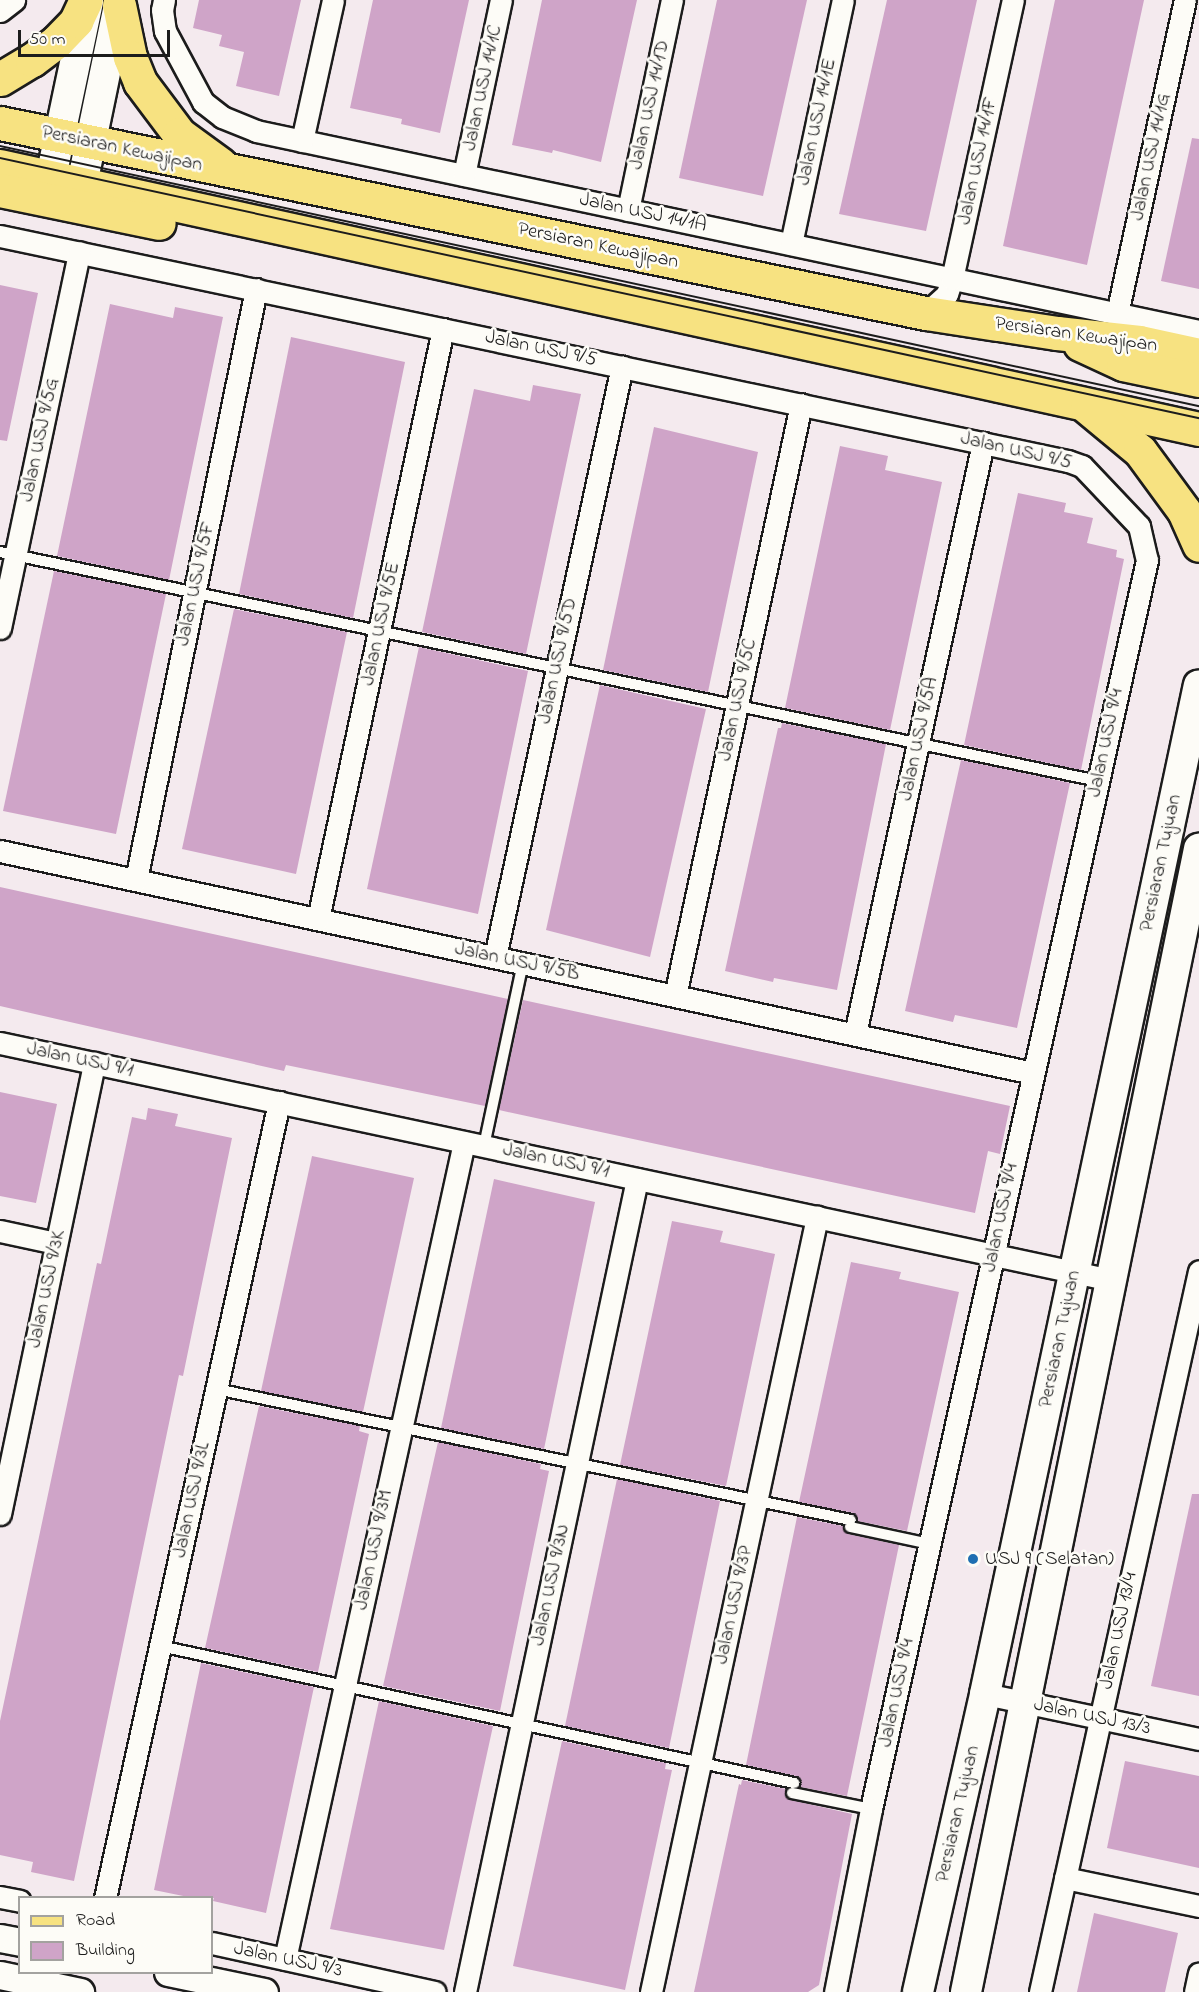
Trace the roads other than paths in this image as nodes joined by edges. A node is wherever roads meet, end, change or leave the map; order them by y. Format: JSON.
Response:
{"nodes":[{"id":1,"x":14,"y":0,"type":"edge"},
{"id":2,"x":164,"y":0,"type":"edge"},
{"id":3,"x":333,"y":0,"type":"edge"},
{"id":4,"x":501,"y":0,"type":"edge"},
{"id":5,"x":672,"y":0,"type":"edge"},
{"id":6,"x":843,"y":0,"type":"edge"},
{"id":7,"x":1012,"y":0,"type":"edge"},
{"id":8,"x":1185,"y":0,"type":"edge"},
{"id":9,"x":104,"y":1,"type":"edge"},
{"id":10,"x":0,"y":11,"type":"edge"},
{"id":11,"x":0,"y":79,"type":"edge"},
{"id":12,"x":0,"y":123,"type":"edge"},
{"id":13,"x":75,"y":140,"type":"junction"},
{"id":14,"x":302,"y":141,"type":"junction"},
{"id":15,"x":0,"y":166,"type":"edge"},
{"id":16,"x":230,"y":171,"type":"junction"},
{"id":17,"x":464,"y":175,"type":"junction"},
{"id":18,"x":51,"y":177,"type":"junction"},
{"id":19,"x":82,"y":184,"type":"junction"},
{"id":20,"x":0,"y":190,"type":"edge"},
{"id":21,"x":628,"y":210,"type":"junction"},
{"id":22,"x":0,"y":236,"type":"edge"},
{"id":23,"x":791,"y":244,"type":"junction"},
{"id":24,"x":79,"y":252,"type":"junction"},
{"id":25,"x":390,"y":253,"type":"junction"},
{"id":26,"x":952,"y":279,"type":"junction"},
{"id":27,"x":256,"y":289,"type":"junction"},
{"id":28,"x":926,"y":313,"type":"junction"},
{"id":29,"x":1117,"y":314,"type":"junction"},
{"id":30,"x":443,"y":329,"type":"junction"},
{"id":31,"x":1199,"y":331,"type":"edge"},
{"id":32,"x":1057,"y":333,"type":"junction"},
{"id":33,"x":1199,"y":355,"type":"edge"},
{"id":34,"x":622,"y":366,"type":"junction"},
{"id":35,"x":1199,"y":380,"type":"edge"},
{"id":36,"x":801,"y":404,"type":"junction"},
{"id":37,"x":1083,"y":404,"type":"junction"},
{"id":38,"x":1199,"y":429,"type":"edge"},
{"id":39,"x":983,"y":443,"type":"junction"},
{"id":40,"x":1082,"y":466,"type":"joint"},
{"id":41,"x":1199,"y":545,"type":"edge"},
{"id":42,"x":8,"y":553,"type":"edge"},
{"id":43,"x":194,"y":592,"type":"junction"},
{"id":44,"x":0,"y":628,"type":"edge"},
{"id":45,"x":379,"y":631,"type":"junction"},
{"id":46,"x":557,"y":668,"type":"junction"},
{"id":47,"x":1199,"y":685,"type":"edge"},
{"id":48,"x":736,"y":706,"type":"junction"},
{"id":49,"x":918,"y":744,"type":"junction"},
{"id":50,"x":1098,"y":782,"type":"junction"},
{"id":51,"x":1199,"y":849,"type":"edge"},
{"id":52,"x":0,"y":851,"type":"edge"},
{"id":53,"x":136,"y":880,"type":"junction"},
{"id":54,"x":318,"y":919,"type":"junction"},
{"id":55,"x":495,"y":957,"type":"junction"},
{"id":56,"x":523,"y":963,"type":"junction"},
{"id":57,"x":675,"y":996,"type":"junction"},
{"id":58,"x":855,"y":1034,"type":"junction"},
{"id":59,"x":0,"y":1043,"type":"edge"},
{"id":60,"x":94,"y":1063,"type":"junction"},
{"id":61,"x":1034,"y":1073,"type":"junction"},
{"id":62,"x":279,"y":1102,"type":"junction"},
{"id":63,"x":474,"y":1144,"type":"junction"},
{"id":64,"x":637,"y":1179,"type":"junction"},
{"id":65,"x":817,"y":1217,"type":"junction"},
{"id":66,"x":0,"y":1231,"type":"edge"},
{"id":67,"x":56,"y":1243,"type":"junction"},
{"id":68,"x":993,"y":1255,"type":"junction"},
{"id":69,"x":1199,"y":1270,"type":"edge"},
{"id":70,"x":1074,"y":1272,"type":"junction"},
{"id":71,"x":1111,"y":1280,"type":"junction"},
{"id":72,"x":216,"y":1389,"type":"junction"},
{"id":73,"x":401,"y":1427,"type":"junction"},
{"id":74,"x":577,"y":1463,"type":"junction"},
{"id":75,"x":757,"y":1500,"type":"junction"},
{"id":76,"x":0,"y":1514,"type":"edge"},
{"id":77,"x":930,"y":1544,"type":"junction"},
{"id":78,"x":160,"y":1646,"type":"junction"},
{"id":79,"x":344,"y":1685,"type":"junction"},
{"id":80,"x":985,"y":1694,"type":"junction"},
{"id":81,"x":1025,"y":1702,"type":"junction"},
{"id":82,"x":1100,"y":1719,"type":"junction"},
{"id":83,"x":521,"y":1724,"type":"junction"},
{"id":84,"x":1199,"y":1739,"type":"edge"},
{"id":85,"x":700,"y":1763,"type":"junction"},
{"id":86,"x":871,"y":1809,"type":"junction"},
{"id":87,"x":1065,"y":1878,"type":"junction"},
{"id":88,"x":105,"y":1896,"type":"edge"},
{"id":89,"x":0,"y":1897,"type":"edge"},
{"id":90,"x":18,"y":1901,"type":"edge"},
{"id":91,"x":1199,"y":1906,"type":"edge"},
{"id":92,"x":0,"y":1938,"type":"edge"},
{"id":93,"x":18,"y":1942,"type":"edge"},
{"id":94,"x":213,"y":1943,"type":"edge"},
{"id":95,"x":285,"y":1959,"type":"junction"},
{"id":96,"x":1199,"y":1973,"type":"edge"},
{"id":97,"x":178,"y":1974,"type":"edge"},
{"id":98,"x":0,"y":1976,"type":"edge"},
{"id":99,"x":916,"y":1985,"type":"edge"},
{"id":100,"x":80,"y":1992,"type":"edge"},
{"id":101,"x":264,"y":1992,"type":"edge"},
{"id":102,"x":435,"y":1992,"type":"edge"},
{"id":103,"x":465,"y":1992,"type":"edge"},
{"id":104,"x":651,"y":1992,"type":"edge"},
{"id":105,"x":835,"y":1992,"type":"edge"},
{"id":106,"x":966,"y":1992,"type":"edge"},
{"id":107,"x":1040,"y":1992,"type":"edge"},
{"id":108,"x":1195,"y":1992,"type":"edge"}],
"edges":[{"from":1,"to":10,"type":"street"},
{"from":2,"to":14,"type":"street","name":"Jalan USJ 14/1A"},
{"from":3,"to":14,"type":"street"},
{"from":4,"to":17,"type":"street","name":"Jalan USJ 14/1C"},
{"from":5,"to":21,"type":"street","name":"Jalan USJ 14/1D"},
{"from":6,"to":23,"type":"street","name":"Jalan USJ 14/1E"},
{"from":7,"to":26,"type":"street","name":"Jalan USJ 14/1F"},
{"from":8,"to":29,"type":"street","name":"Jalan USJ 14/1G"},
{"from":9,"to":11,"type":"main road"},
{"from":9,"to":13,"type":"main road"},
{"from":9,"to":16,"type":"main road"},
{"from":12,"to":13,"type":"main road","name":"Persiaran Kewajipan"},
{"from":13,"to":16,"type":"main road","name":"Persiaran Kewajipan"},
{"from":13,"to":18,"type":"main road"},
{"from":13,"to":19,"type":"main road"},
{"from":14,"to":17,"type":"street","name":"Jalan USJ 14/1A"},
{"from":15,"to":18,"type":"main road"},
{"from":16,"to":28,"type":"main road","name":"Persiaran Kewajipan"},
{"from":17,"to":21,"type":"street","name":"Jalan USJ 14/1A"},
{"from":18,"to":19,"type":"main road"},
{"from":19,"to":25,"type":"main road"},
{"from":20,"to":25,"type":"main road"},
{"from":21,"to":23,"type":"street","name":"Jalan USJ 14/1A"},
{"from":22,"to":24,"type":"street","name":"Jalan USJ 9/5"},
{"from":23,"to":26,"type":"street","name":"Jalan USJ 14/1A"},
{"from":24,"to":27,"type":"street","name":"Jalan USJ 9/5"},
{"from":24,"to":42,"type":"street","name":"Jalan USJ 9/5G"},
{"from":25,"to":37,"type":"main road"},
{"from":26,"to":28,"type":"street","name":"Jalan USJ 14/1F"},
{"from":26,"to":29,"type":"street","name":"Jalan USJ 14/1A"},
{"from":27,"to":30,"type":"street","name":"Jalan USJ 9/5"},
{"from":27,"to":43,"type":"street","name":"Jalan USJ 9/5F"},
{"from":28,"to":32,"type":"main road","name":"Persiaran Kewajipan"},
{"from":29,"to":31,"type":"street","name":"Jalan USJ 14/1A"},
{"from":30,"to":34,"type":"street","name":"Jalan USJ 9/5"},
{"from":30,"to":45,"type":"street","name":"Jalan USJ 9/5E"},
{"from":32,"to":33,"type":"main road","name":"Persiaran Kewajipan"},
{"from":32,"to":35,"type":"main road"},
{"from":34,"to":36,"type":"street","name":"Jalan USJ 9/5"},
{"from":34,"to":46,"type":"street","name":"Jalan USJ 9/5D"},
{"from":36,"to":39,"type":"street","name":"Jalan USJ 9/5"},
{"from":36,"to":48,"type":"street","name":"Jalan USJ 9/5C"},
{"from":37,"to":38,"type":"main road"},
{"from":37,"to":41,"type":"main road"},
{"from":39,"to":40,"type":"street","name":"Jalan USJ 9/5"},
{"from":39,"to":49,"type":"street","name":"Jalan USJ 9/5A"},
{"from":40,"to":50,"type":"street","name":"Jalan USJ 9/4"},
{"from":42,"to":43,"type":"lane"},
{"from":42,"to":44,"type":"street","name":"Jalan USJ 9/5G"},
{"from":43,"to":45,"type":"lane"},
{"from":43,"to":53,"type":"street","name":"Jalan USJ 9/5F"},
{"from":45,"to":46,"type":"lane"},
{"from":45,"to":54,"type":"street","name":"Jalan USJ 9/5E"},
{"from":46,"to":48,"type":"lane"},
{"from":46,"to":55,"type":"street","name":"Jalan USJ 9/5D"},
{"from":47,"to":70,"type":"main road","name":"Persiaran Tujuan"},
{"from":48,"to":49,"type":"lane"},
{"from":48,"to":57,"type":"street","name":"Jalan USJ 9/5C"},
{"from":49,"to":50,"type":"lane"},
{"from":49,"to":58,"type":"street","name":"Jalan USJ 9/5A"},
{"from":50,"to":61,"type":"street","name":"Jalan USJ 9/4"},
{"from":51,"to":71,"type":"main road","name":"Persiaran Tujuan"},
{"from":52,"to":53,"type":"street","name":"Jalan USJ 9/5B"},
{"from":53,"to":54,"type":"street","name":"Jalan USJ 9/5B"},
{"from":54,"to":55,"type":"street","name":"Jalan USJ 9/5B"},
{"from":55,"to":56,"type":"street","name":"Jalan USJ 9/5B"},
{"from":56,"to":57,"type":"street","name":"Jalan USJ 9/5B"},
{"from":56,"to":63,"type":"lane"},
{"from":57,"to":58,"type":"street","name":"Jalan USJ 9/5B"},
{"from":58,"to":61,"type":"street","name":"Jalan USJ 9/5B"},
{"from":59,"to":60,"type":"street","name":"Jalan USJ 9/1"},
{"from":60,"to":62,"type":"street","name":"Jalan USJ 9/1"},
{"from":60,"to":67,"type":"street","name":"Jalan USJ 9/3K"},
{"from":61,"to":68,"type":"street","name":"Jalan USJ 9/4"},
{"from":62,"to":63,"type":"street","name":"Jalan USJ 9/1"},
{"from":62,"to":72,"type":"street","name":"Jalan USJ 9/3L"},
{"from":63,"to":64,"type":"street","name":"Jalan USJ 9/1"},
{"from":63,"to":73,"type":"street","name":"Jalan USJ 9/3M"},
{"from":64,"to":65,"type":"street","name":"Jalan USJ 9/1"},
{"from":64,"to":74,"type":"street","name":"Jalan USJ 9/3N"},
{"from":65,"to":68,"type":"street","name":"Jalan USJ 9/1"},
{"from":65,"to":75,"type":"street","name":"Jalan USJ 9/3P"},
{"from":66,"to":67,"type":"street"},
{"from":67,"to":76,"type":"street","name":"Jalan USJ 9/3K"},
{"from":68,"to":70,"type":"street","name":"Jalan USJ 9/1"},
{"from":68,"to":77,"type":"street","name":"Jalan USJ 9/4"},
{"from":69,"to":82,"type":"street","name":"Jalan USJ 13/4"},
{"from":70,"to":71,"type":"street","name":"Jalan USJ 9/1"},
{"from":70,"to":80,"type":"main road","name":"Persiaran Tujuan"},
{"from":71,"to":81,"type":"main road","name":"Persiaran Tujuan"},
{"from":72,"to":73,"type":"lane"},
{"from":72,"to":78,"type":"street","name":"Jalan USJ 9/3L"},
{"from":73,"to":74,"type":"lane"},
{"from":73,"to":79,"type":"street","name":"Jalan USJ 9/3M"},
{"from":74,"to":75,"type":"lane"},
{"from":74,"to":83,"type":"street","name":"Jalan USJ 9/3N"},
{"from":75,"to":77,"type":"lane"},
{"from":75,"to":85,"type":"street","name":"Jalan USJ 9/3P"},
{"from":77,"to":86,"type":"street","name":"Jalan USJ 9/4"},
{"from":78,"to":79,"type":"lane"},
{"from":78,"to":88,"type":"street","name":"Jalan USJ 9/3L"},
{"from":79,"to":83,"type":"lane"},
{"from":79,"to":95,"type":"street","name":"Jalan USJ 9/3M"},
{"from":80,"to":81,"type":"street","name":"Jalan USJ 13/3"},
{"from":80,"to":99,"type":"main road","name":"Persiaran Tujuan"},
{"from":81,"to":82,"type":"street","name":"Jalan USJ 13/3"},
{"from":81,"to":106,"type":"main road","name":"Persiaran Tujuan"},
{"from":82,"to":84,"type":"street","name":"Jalan USJ 13/3"},
{"from":82,"to":87,"type":"street","name":"Jalan USJ 13/4"},
{"from":83,"to":85,"type":"lane"},
{"from":83,"to":103,"type":"street","name":"Jalan USJ 9/3N"},
{"from":85,"to":86,"type":"lane"},
{"from":85,"to":104,"type":"street","name":"Jalan USJ 9/3P"},
{"from":86,"to":105,"type":"street","name":"Jalan USJ 9/4"},
{"from":87,"to":91,"type":"street"},
{"from":87,"to":107,"type":"street","name":"Jalan USJ 13/4"},
{"from":89,"to":90,"type":"street"},
{"from":92,"to":93,"type":"street"},
{"from":94,"to":95,"type":"street","name":"Jalan USJ 9/3"},
{"from":95,"to":102,"type":"street","name":"Jalan USJ 9/3"},
{"from":96,"to":108,"type":"street"},
{"from":97,"to":101,"type":"street"},
{"from":98,"to":100,"type":"street"}]}
